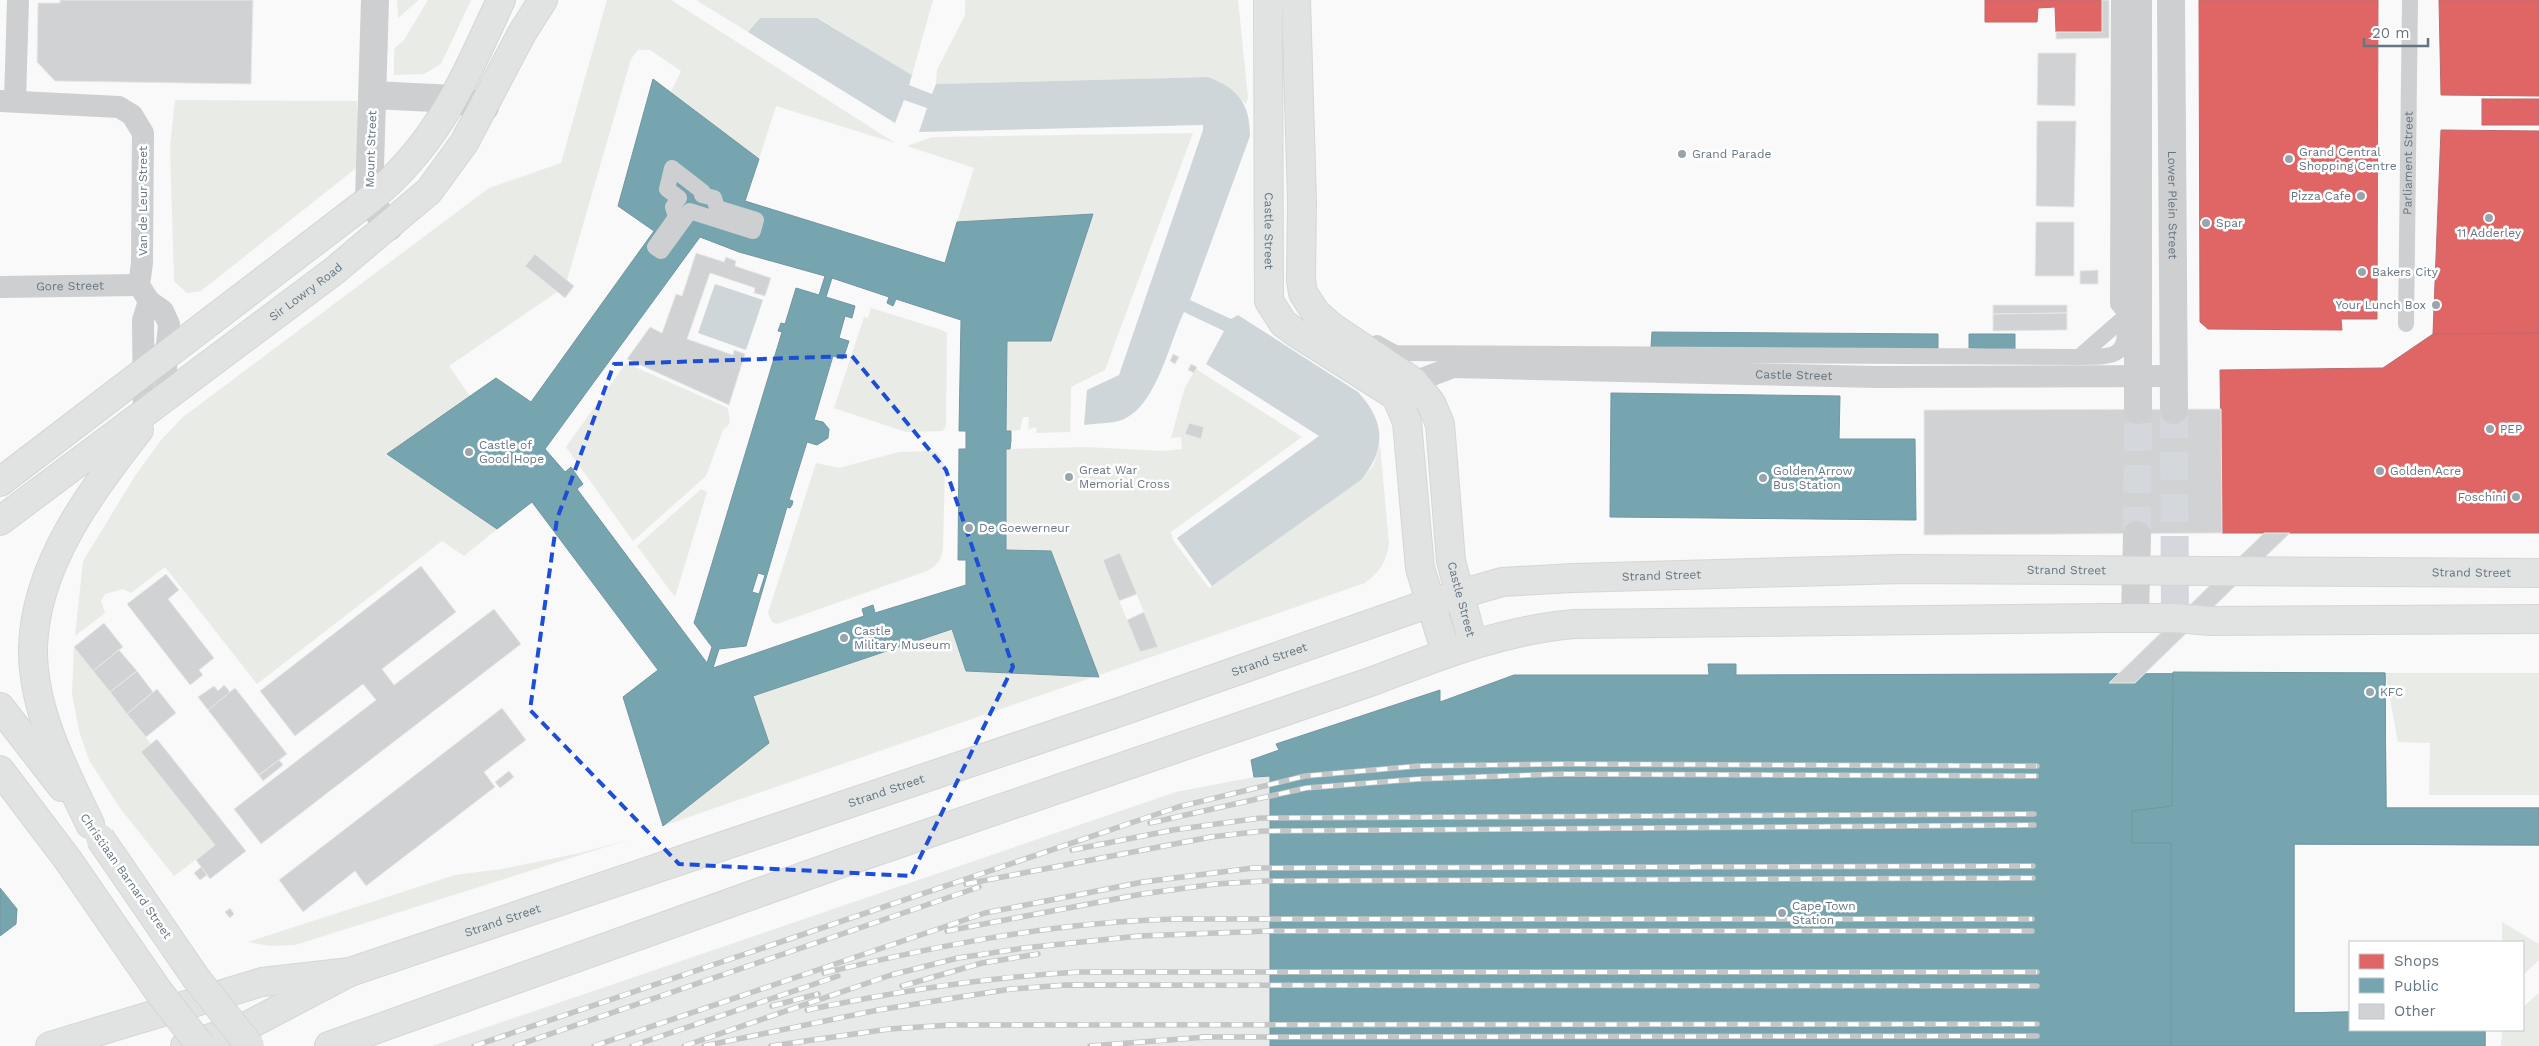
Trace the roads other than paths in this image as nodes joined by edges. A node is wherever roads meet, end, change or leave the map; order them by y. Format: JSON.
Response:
{"nodes":[{"id":1,"x":18,"y":0,"type":"edge"},
{"id":2,"x":375,"y":0,"type":"edge"},
{"id":3,"x":501,"y":0,"type":"edge"},
{"id":4,"x":543,"y":0,"type":"edge"},
{"id":5,"x":1268,"y":0,"type":"edge"},
{"id":6,"x":1296,"y":0,"type":"edge"},
{"id":7,"x":1308,"y":0,"type":"edge"},
{"id":8,"x":2119,"y":0,"type":"edge"},
{"id":9,"x":2138,"y":0,"type":"edge"},
{"id":10,"x":2171,"y":0,"type":"edge"},
{"id":11,"x":2410,"y":0,"type":"edge"},
{"id":12,"x":372,"y":95,"type":"junction"},
{"id":13,"x":454,"y":99,"type":"junction"},
{"id":14,"x":7,"y":101,"type":"edge"},
{"id":15,"x":485,"y":107,"type":"junction"},
{"id":16,"x":369,"y":200,"type":"junction"},
{"id":17,"x":389,"y":227,"type":"junction"},
{"id":18,"x":661,"y":251,"type":"joint"},
{"id":19,"x":0,"y":287,"type":"edge"},
{"id":20,"x":144,"y":293,"type":"junction"},
{"id":21,"x":2126,"y":316,"type":"junction"},
{"id":22,"x":2406,"y":324,"type":"dead end"},
{"id":23,"x":166,"y":356,"type":"junction"},
{"id":24,"x":2079,"y":357,"type":"junction"},
{"id":25,"x":144,"y":373,"type":"junction"},
{"id":26,"x":2138,"y":376,"type":"junction"},
{"id":27,"x":2174,"y":376,"type":"junction"},
{"id":28,"x":1405,"y":389,"type":"junction"},
{"id":29,"x":166,"y":398,"type":"junction"},
{"id":30,"x":2138,"y":410,"type":"tunnel mouth"},
{"id":31,"x":2174,"y":410,"type":"tunnel mouth"},
{"id":32,"x":144,"y":415,"type":"junction"},
{"id":33,"x":0,"y":482,"type":"edge"},
{"id":34,"x":0,"y":520,"type":"edge"},
{"id":35,"x":2137,"y":535,"type":"tunnel mouth"},
{"id":36,"x":2137,"y":571,"type":"junction"},
{"id":37,"x":2539,"y":573,"type":"edge"},
{"id":38,"x":1459,"y":594,"type":"junction"},
{"id":39,"x":1430,"y":603,"type":"junction"},
{"id":40,"x":2135,"y":618,"type":"junction"},
{"id":41,"x":2539,"y":620,"type":"edge"},
{"id":42,"x":1473,"y":644,"type":"junction"},
{"id":43,"x":1446,"y":653,"type":"junction"},
{"id":44,"x":0,"y":707,"type":"edge"},
{"id":45,"x":0,"y":770,"type":"edge"},
{"id":46,"x":95,"y":831,"type":"junction"},
{"id":47,"x":350,"y":972,"type":"junction"},
{"id":48,"x":50,"y":1046,"type":"edge"},
{"id":49,"x":185,"y":1046,"type":"edge"},
{"id":50,"x":200,"y":1046,"type":"edge"},
{"id":51,"x":250,"y":1046,"type":"edge"},
{"id":52,"x":329,"y":1046,"type":"edge"}],
"edges":[{"from":1,"to":14,"type":"street"},
{"from":2,"to":12,"type":"street","name":"Mount Street"},
{"from":3,"to":13,"type":"main road"},
{"from":4,"to":15,"type":"main road","name":"Sir Lowry Road"},
{"from":5,"to":28,"type":"main road","name":"Castle Street"},
{"from":6,"to":28,"type":"main road","name":"Castle Street"},
{"from":7,"to":24,"type":"street"},
{"from":8,"to":21,"type":"street"},
{"from":9,"to":26,"type":"street"},
{"from":10,"to":27,"type":"street","name":"Lower Plein Street"},
{"from":11,"to":22,"type":"street","name":"Parliament Street"},
{"from":12,"to":13,"type":"street","name":"Mount Street"},
{"from":12,"to":16,"type":"street","name":"Mount Street"},
{"from":13,"to":15,"type":"street","name":"Mount Street"},
{"from":13,"to":16,"type":"main road"},
{"from":14,"to":20,"type":"street","name":"Van de Leur Street"},
{"from":15,"to":17,"type":"main road","name":"Sir Lowry Road"},
{"from":16,"to":17,"type":"street","name":"Mount Street"},
{"from":16,"to":23,"type":"main road"},
{"from":17,"to":29,"type":"main road","name":"Sir Lowry Road"},
{"from":18,"to":18,"type":"street"},
{"from":19,"to":20,"type":"street","name":"Gore Street"},
{"from":20,"to":23,"type":"street"},
{"from":20,"to":25,"type":"street","name":"Van de Leur Street"},
{"from":21,"to":24,"type":"street"},
{"from":21,"to":24,"type":"street"},
{"from":23,"to":25,"type":"main road"},
{"from":23,"to":29,"type":"street"},
{"from":25,"to":32,"type":"street","name":"Van de Leur Street"},
{"from":25,"to":33,"type":"main road"},
{"from":26,"to":27,"type":"street","name":"Castle Street"},
{"from":26,"to":28,"type":"street","name":"Castle Street"},
{"from":26,"to":30,"type":"street"},
{"from":27,"to":31,"type":"street","name":"Lower Plein Street"},
{"from":28,"to":38,"type":"main road","name":"Castle Street"},
{"from":28,"to":39,"type":"main road"},
{"from":29,"to":32,"type":"main road","name":"Sir Lowry Road"},
{"from":29,"to":46,"type":"main road"},
{"from":32,"to":34,"type":"main road","name":"Sir Lowry Road"},
{"from":35,"to":36,"type":"street"},
{"from":36,"to":37,"type":"main road","name":"Strand Street"},
{"from":36,"to":38,"type":"main road","name":"Strand Street"},
{"from":36,"to":40,"type":"street"},
{"from":38,"to":39,"type":"main road","name":"Strand Street"},
{"from":38,"to":42,"type":"main road","name":"Castle Street"},
{"from":39,"to":43,"type":"main road"},
{"from":39,"to":47,"type":"main road","name":"Strand Street"},
{"from":40,"to":41,"type":"main road"},
{"from":40,"to":42,"type":"main road"},
{"from":42,"to":43,"type":"main road"},
{"from":43,"to":52,"type":"main road"},
{"from":44,"to":46,"type":"main road","name":"Christiaan Barnard Street"},
{"from":45,"to":50,"type":"main road","bridge":true},
{"from":46,"to":51,"type":"main road","name":"Christiaan Barnard Street","bridge":true},
{"from":47,"to":48,"type":"main road","name":"Strand Street"},
{"from":47,"to":49,"type":"main road"}]}
